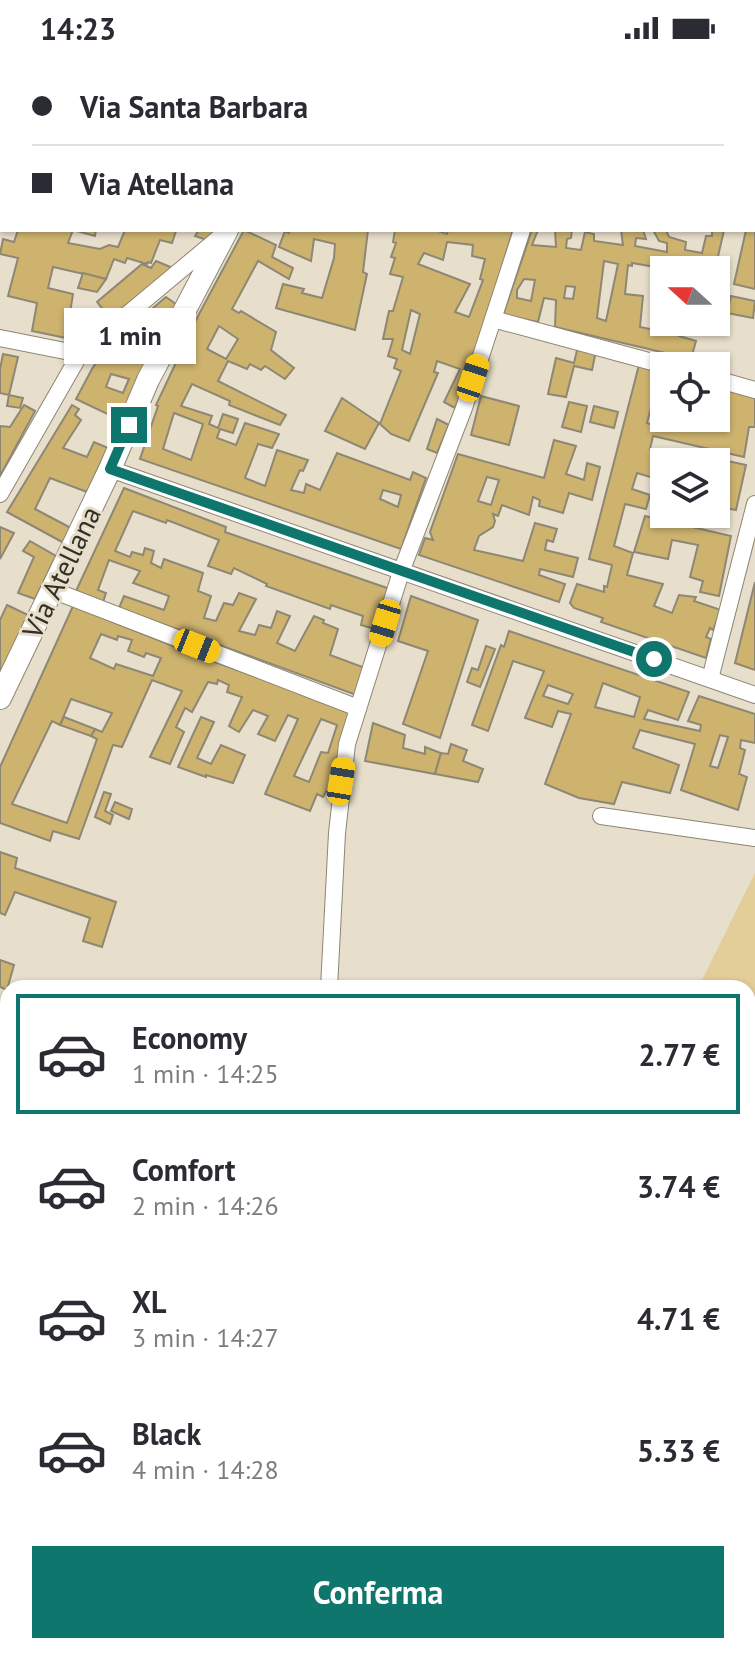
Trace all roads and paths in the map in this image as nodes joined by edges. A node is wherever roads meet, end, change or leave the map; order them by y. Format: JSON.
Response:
{"nodes":[{"id":1,"x":225,"y":232,"type":"edge"},
{"id":2,"x":225,"y":232,"type":"edge"},
{"id":3,"x":521,"y":232,"type":"edge"},
{"id":4,"x":493,"y":319,"type":"junction"},
{"id":5,"x":0,"y":338,"type":"edge"},
{"id":6,"x":80,"y":354,"type":"junction"},
{"id":7,"x":650,"y":361,"type":"edge"},
{"id":8,"x":730,"y":383,"type":"edge"},
{"id":9,"x":755,"y":390,"type":"edge"},
{"id":10,"x":110,"y":469,"type":"junction"},
{"id":11,"x":0,"y":494,"type":"edge"},
{"id":12,"x":755,"y":504,"type":"edge"},
{"id":13,"x":401,"y":572,"type":"junction"},
{"id":14,"x":52,"y":590,"type":"junction"},
{"id":15,"x":710,"y":679,"type":"junction"},
{"id":16,"x":755,"y":695,"type":"edge"},
{"id":17,"x":0,"y":698,"type":"edge"},
{"id":18,"x":358,"y":708,"type":"junction"},
{"id":19,"x":601,"y":816,"type":"dead end"},
{"id":20,"x":755,"y":838,"type":"edge"},
{"id":21,"x":329,"y":980,"type":"edge"}],
"edges":[{"from":1,"to":6,"type":"street"},
{"from":2,"to":10,"type":"main road","name":"Via Atellana"},
{"from":3,"to":4,"type":"street"},
{"from":4,"to":7,"type":"street"},
{"from":4,"to":13,"type":"street"},
{"from":5,"to":6,"type":"street"},
{"from":6,"to":11,"type":"street"},
{"from":8,"to":9,"type":"street"},
{"from":10,"to":13,"type":"street"},
{"from":10,"to":14,"type":"main road","name":"Via Atellana"},
{"from":12,"to":15,"type":"street"},
{"from":13,"to":15,"type":"street"},
{"from":13,"to":18,"type":"street"},
{"from":14,"to":17,"type":"main road","name":"Via Atellana"},
{"from":14,"to":18,"type":"street"},
{"from":15,"to":16,"type":"street"},
{"from":18,"to":21,"type":"street"},
{"from":19,"to":20,"type":"street"}]}
